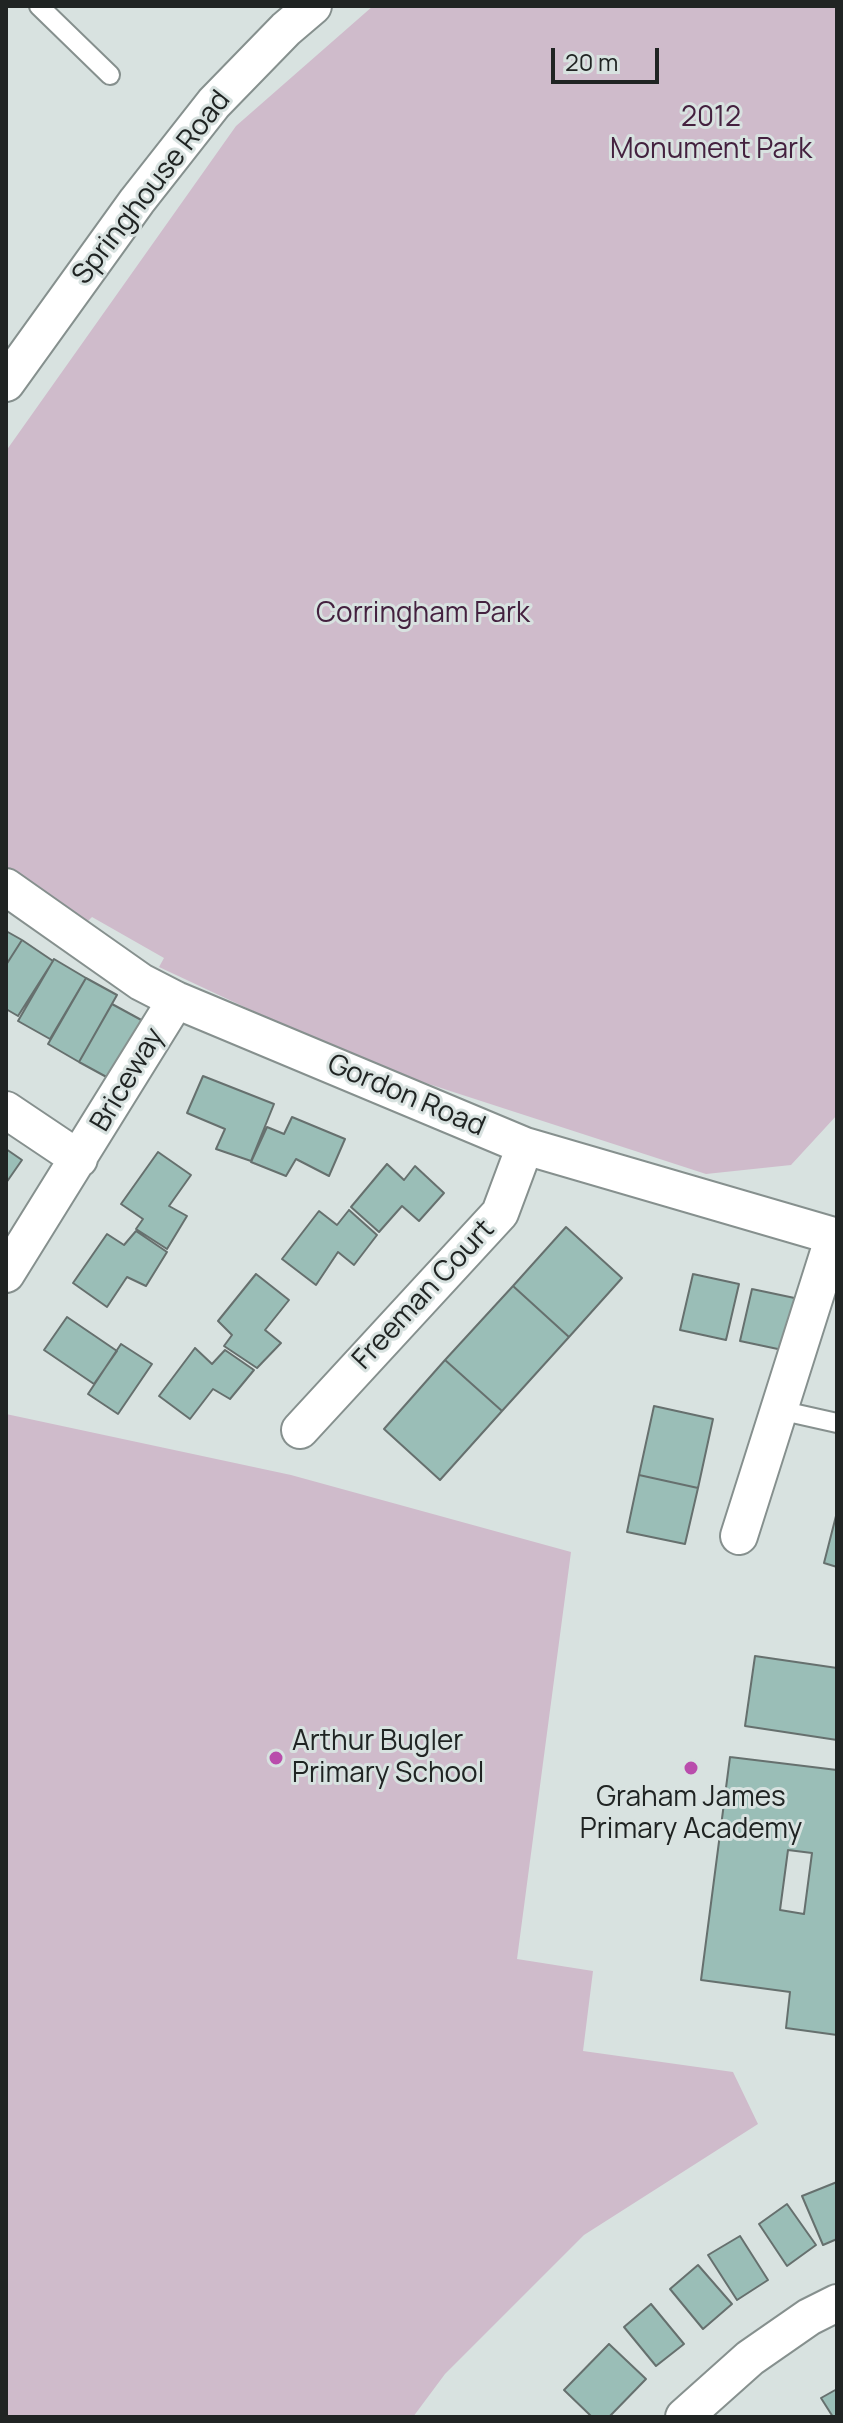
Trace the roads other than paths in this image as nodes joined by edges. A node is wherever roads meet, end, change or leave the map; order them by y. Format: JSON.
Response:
{"nodes":[{"id":1,"x":39,"y":6,"type":"edge"},
{"id":2,"x":313,"y":6,"type":"edge"},
{"id":3,"x":110,"y":75,"type":"dead end"},
{"id":4,"x":6,"y":383,"type":"edge"},
{"id":5,"x":6,"y":887,"type":"edge"},
{"id":6,"x":176,"y":1000,"type":"junction"},
{"id":7,"x":6,"y":1110,"type":"edge"},
{"id":8,"x":525,"y":1146,"type":"junction"},
{"id":9,"x":79,"y":1159,"type":"junction"},
{"id":10,"x":836,"y":1237,"type":"edge"},
{"id":11,"x":6,"y":1274,"type":"edge"},
{"id":12,"x":779,"y":1410,"type":"junction"},
{"id":13,"x":837,"y":1423,"type":"edge"},
{"id":14,"x":300,"y":1430,"type":"dead end"},
{"id":15,"x":739,"y":1536,"type":"dead end"},
{"id":16,"x":837,"y":2303,"type":"edge"},
{"id":17,"x":684,"y":2417,"type":"edge"}],
"edges":[{"from":1,"to":3,"type":"lane"},
{"from":2,"to":4,"type":"street","name":"Springhouse Road"},
{"from":5,"to":6,"type":"street","name":"Gordon Road"},
{"from":6,"to":8,"type":"street","name":"Gordon Road"},
{"from":6,"to":9,"type":"street","name":"Briceway"},
{"from":7,"to":9,"type":"street","name":"Briceway"},
{"from":8,"to":10,"type":"street","name":"Gordon Road"},
{"from":8,"to":14,"type":"street","name":"Freeman Court"},
{"from":9,"to":11,"type":"street","name":"Briceway"},
{"from":10,"to":12,"type":"street"},
{"from":12,"to":13,"type":"lane"},
{"from":12,"to":15,"type":"street"},
{"from":16,"to":17,"type":"street"}]}
